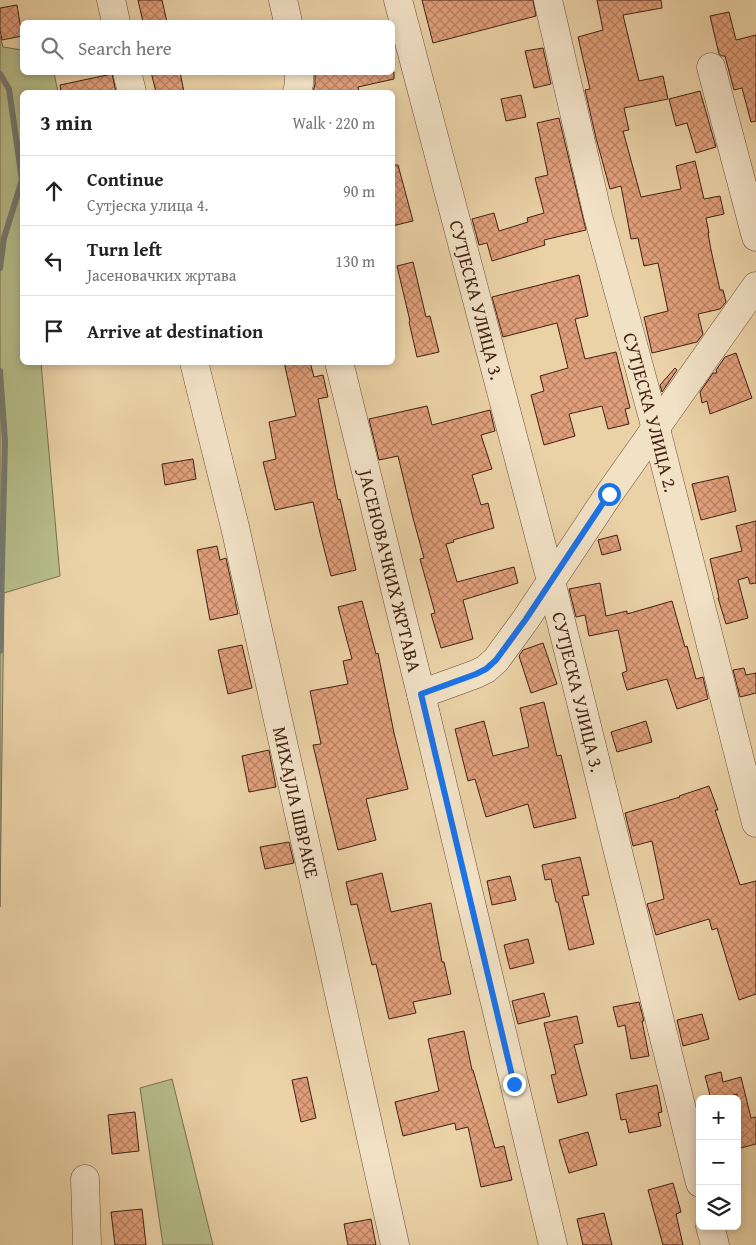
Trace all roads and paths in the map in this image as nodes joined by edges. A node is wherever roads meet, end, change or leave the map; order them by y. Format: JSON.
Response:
{"nodes":[{"id":1,"x":111,"y":0,"type":"edge"},
{"id":2,"x":283,"y":0,"type":"edge"},
{"id":3,"x":398,"y":0,"type":"edge"},
{"id":4,"x":548,"y":0,"type":"edge"},
{"id":5,"x":116,"y":20,"type":"edge"},
{"id":6,"x":288,"y":20,"type":"edge"},
{"id":7,"x":712,"y":67,"type":"dead end"},
{"id":8,"x":128,"y":75,"type":"edge"},
{"id":9,"x":299,"y":75,"type":"edge"},
{"id":10,"x":132,"y":90,"type":"edge"},
{"id":11,"x":298,"y":90,"type":"edge"},
{"id":12,"x":756,"y":237,"type":"edge"},
{"id":13,"x":756,"y":286,"type":"edge"},
{"id":14,"x":195,"y":365,"type":"edge"},
{"id":15,"x":340,"y":365,"type":"edge"},
{"id":16,"x":656,"y":429,"type":"junction"},
{"id":17,"x":551,"y":581,"type":"junction"},
{"id":18,"x":421,"y":694,"type":"junction"},
{"id":19,"x":756,"y":823,"type":"edge"},
{"id":20,"x":696,"y":1167,"type":"edge"},
{"id":21,"x":85,"y":1179,"type":"dead end"},
{"id":22,"x":711,"y":1230,"type":"edge"},
{"id":23,"x":87,"y":1245,"type":"edge"},
{"id":24,"x":395,"y":1245,"type":"edge"},
{"id":25,"x":554,"y":1245,"type":"edge"},
{"id":26,"x":715,"y":1245,"type":"edge"}],
"edges":[{"from":1,"to":5,"type":"street"},
{"from":2,"to":6,"type":"street"},
{"from":3,"to":17,"type":"street","name":"СУТЈЕСКА УЛИЦА 3."},
{"from":4,"to":16,"type":"street","name":"СУТЈЕСКА УЛИЦА 2."},
{"from":7,"to":12,"type":"street"},
{"from":8,"to":10,"type":"street"},
{"from":9,"to":11,"type":"street"},
{"from":13,"to":16,"type":"street"},
{"from":14,"to":24,"type":"street","name":"МИХАЈЛА ШВРАКЕ"},
{"from":15,"to":18,"type":"street","name":"ЈАСЕНОВАЧКИХ ЖРТАВА"},
{"from":16,"to":17,"type":"street"},
{"from":16,"to":19,"type":"street","name":"СУТЈЕСКА УЛИЦА 2."},
{"from":17,"to":18,"type":"street"},
{"from":17,"to":20,"type":"street","name":"СУТЈЕСКА УЛИЦА 3."},
{"from":18,"to":25,"type":"street","name":"ЈАСЕНОВАЧКИХ ЖРТАВА"},
{"from":21,"to":23,"type":"street"},
{"from":22,"to":26,"type":"street"}]}
